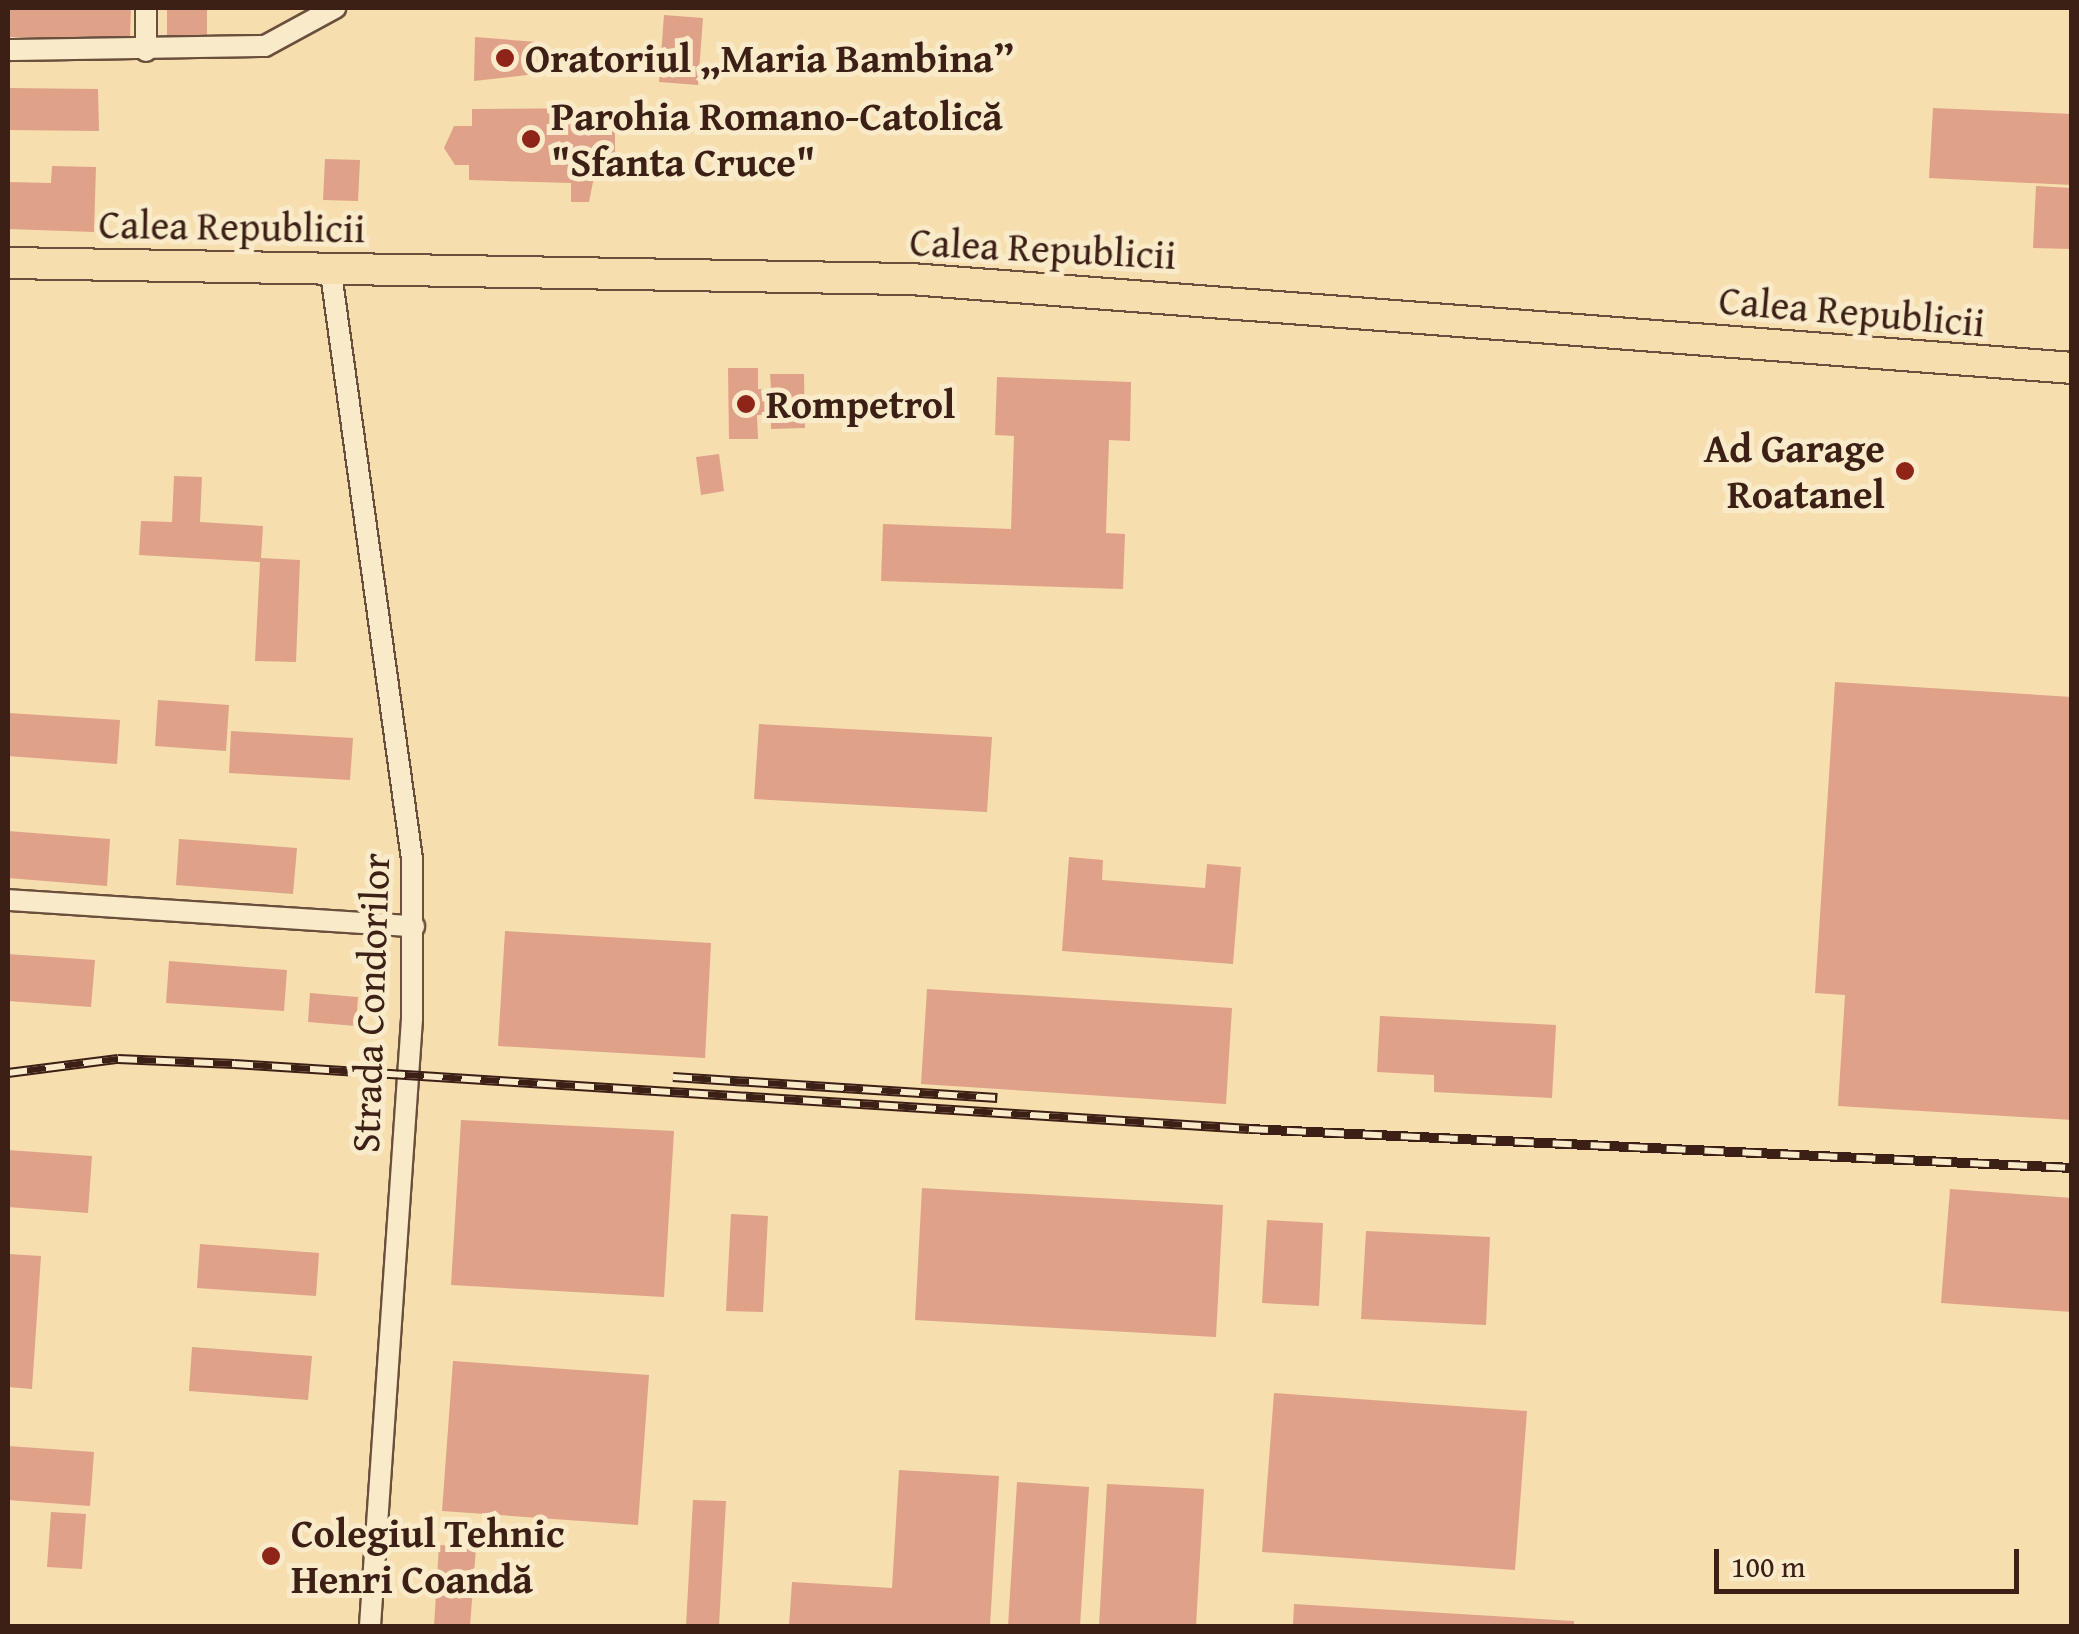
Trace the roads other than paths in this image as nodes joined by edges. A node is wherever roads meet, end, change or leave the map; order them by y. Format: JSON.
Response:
{"nodes":[{"id":1,"x":146,"y":8,"type":"edge"},
{"id":2,"x":335,"y":8,"type":"edge"},
{"id":3,"x":8,"y":50,"type":"edge"},
{"id":4,"x":146,"y":51,"type":"junction"},
{"id":5,"x":8,"y":263,"type":"edge"},
{"id":6,"x":330,"y":266,"type":"junction"},
{"id":7,"x":2072,"y":368,"type":"edge"},
{"id":8,"x":8,"y":900,"type":"edge"},
{"id":9,"x":414,"y":926,"type":"junction"},
{"id":10,"x":370,"y":1626,"type":"edge"}],
"edges":[{"from":1,"to":4,"type":"street"},
{"from":2,"to":4,"type":"street"},
{"from":3,"to":4,"type":"street"},
{"from":5,"to":6,"type":"main road","name":"Calea Republicii"},
{"from":6,"to":7,"type":"main road","name":"Calea Republicii"},
{"from":6,"to":9,"type":"street","name":"Strada Condorilor"},
{"from":8,"to":9,"type":"street"},
{"from":9,"to":10,"type":"street","name":"Strada Condorilor"}]}
